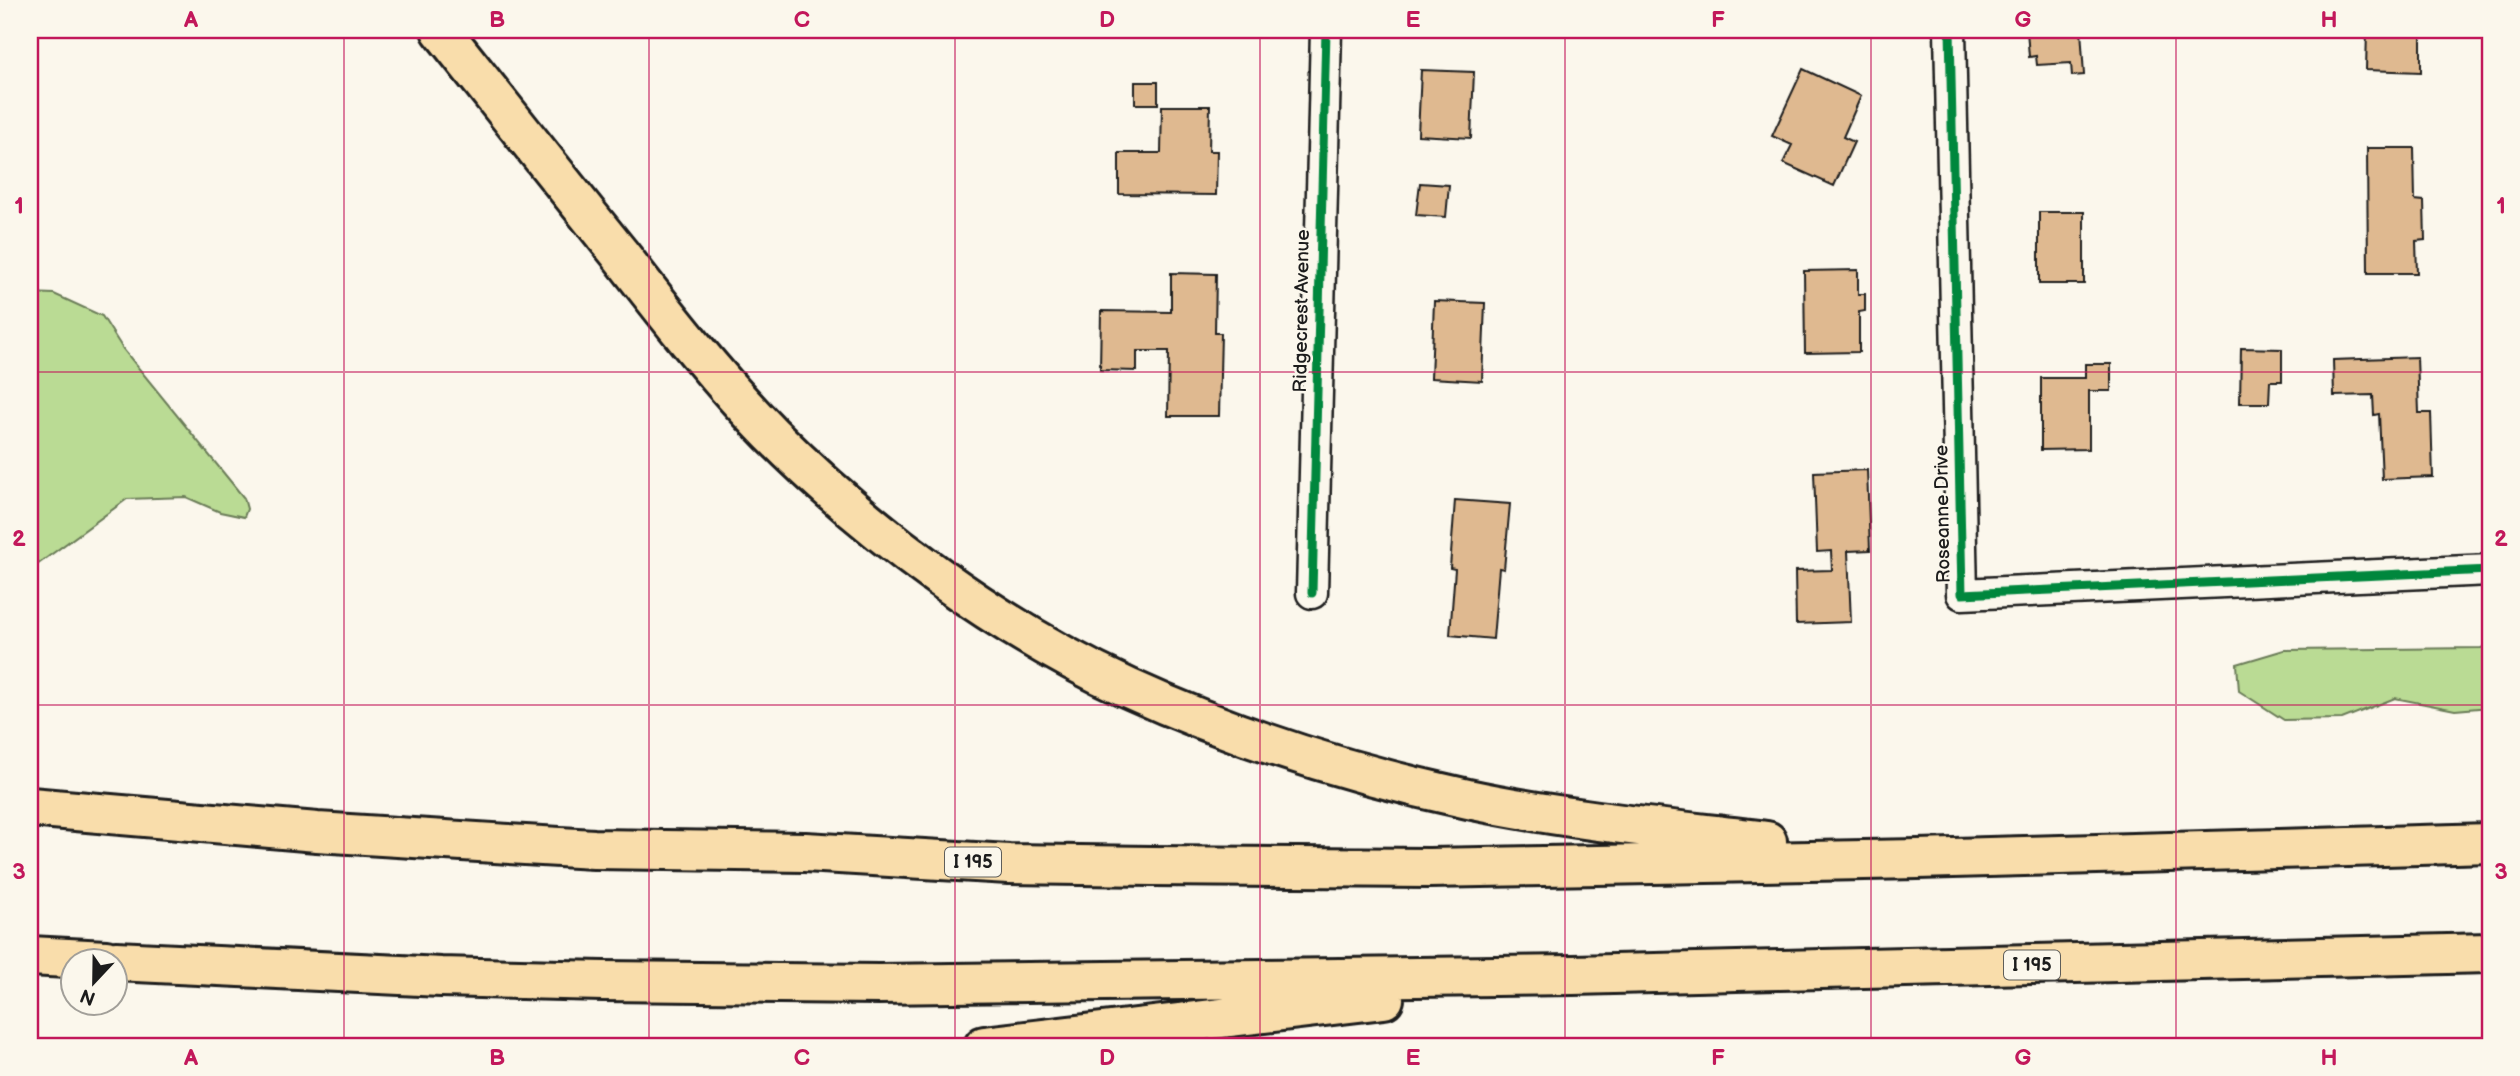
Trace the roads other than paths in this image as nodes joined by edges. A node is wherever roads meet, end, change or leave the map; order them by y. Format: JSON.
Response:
{"nodes":[{"id":1,"x":441,"y":30,"type":"edge"},
{"id":2,"x":1326,"y":30,"type":"edge"},
{"id":3,"x":1950,"y":30,"type":"edge"},
{"id":4,"x":2490,"y":570,"type":"edge"},
{"id":5,"x":1312,"y":593,"type":"dead end"},
{"id":6,"x":30,"y":807,"type":"edge"},
{"id":7,"x":2490,"y":843,"type":"edge"},
{"id":8,"x":1918,"y":859,"type":"junction"},
{"id":9,"x":2490,"y":953,"type":"edge"},
{"id":10,"x":30,"y":956,"type":"edge"},
{"id":11,"x":60,"y":958,"type":"edge"},
{"id":12,"x":130,"y":962,"type":"edge"},
{"id":13,"x":1573,"y":975,"type":"junction"},
{"id":14,"x":984,"y":1046,"type":"edge"}],
"edges":[{"from":1,"to":8,"type":"highway"},
{"from":2,"to":5,"type":"street","name":"Ridgecrest Avenue"},
{"from":3,"to":4,"type":"street","name":"Roseanne Drive"},
{"from":6,"to":8,"type":"highway","number":"I 195"},
{"from":7,"to":8,"type":"highway","number":"I 195"},
{"from":9,"to":13,"type":"highway","number":"I 195"},
{"from":10,"to":11,"type":"highway"},
{"from":12,"to":13,"type":"highway","number":"I 195"},
{"from":13,"to":14,"type":"highway"}]}
